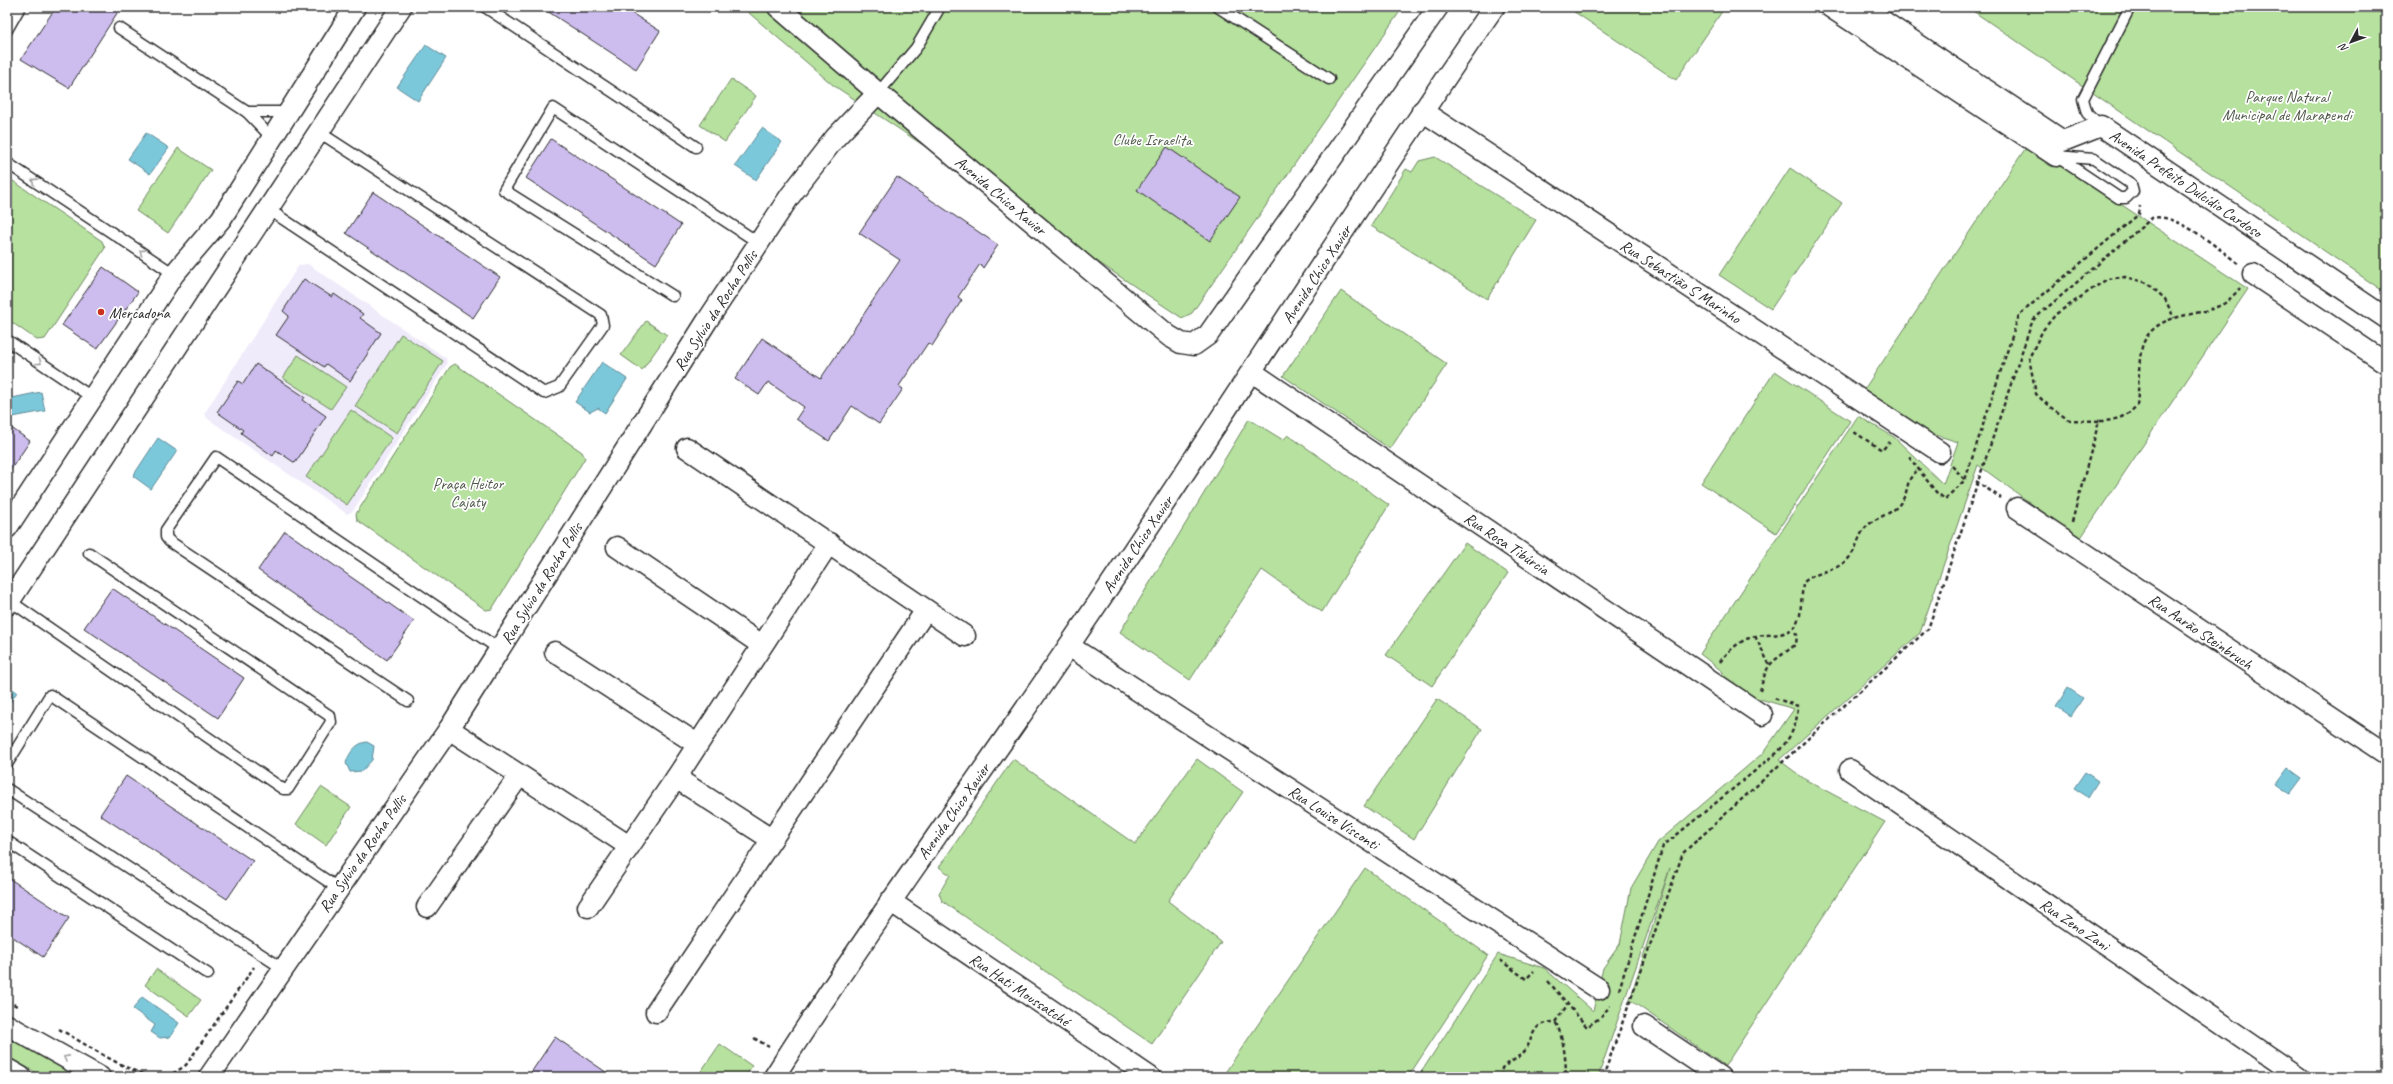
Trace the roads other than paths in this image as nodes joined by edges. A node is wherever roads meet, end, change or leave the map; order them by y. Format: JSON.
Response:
{"nodes":[{"id":1,"x":20,"y":7,"type":"edge"},
{"id":2,"x":355,"y":7,"type":"edge"},
{"id":3,"x":401,"y":7,"type":"edge"},
{"id":4,"x":485,"y":7,"type":"edge"},
{"id":5,"x":778,"y":7,"type":"edge"},
{"id":6,"x":940,"y":7,"type":"edge"},
{"id":7,"x":1218,"y":7,"type":"edge"},
{"id":8,"x":1438,"y":7,"type":"edge"},
{"id":9,"x":1494,"y":7,"type":"edge"},
{"id":10,"x":1830,"y":7,"type":"edge"},
{"id":11,"x":1862,"y":7,"type":"edge"},
{"id":12,"x":2130,"y":7,"type":"edge"},
{"id":13,"x":118,"y":28,"type":"dead end"},
{"id":14,"x":7,"y":30,"type":"edge"},
{"id":15,"x":1328,"y":79,"type":"dead end"},
{"id":16,"x":878,"y":93,"type":"junction"},
{"id":17,"x":1422,"y":111,"type":"junction"},
{"id":18,"x":247,"y":112,"type":"junction"},
{"id":19,"x":288,"y":112,"type":"junction"},
{"id":20,"x":2101,"y":126,"type":"junction"},
{"id":21,"x":319,"y":132,"type":"junction"},
{"id":22,"x":272,"y":138,"type":"junction"},
{"id":23,"x":696,"y":147,"type":"dead end"},
{"id":24,"x":2056,"y":156,"type":"junction"},
{"id":25,"x":7,"y":163,"type":"edge"},
{"id":26,"x":268,"y":209,"type":"junction"},
{"id":27,"x":759,"y":243,"type":"junction"},
{"id":28,"x":174,"y":274,"type":"junction"},
{"id":29,"x":2253,"y":274,"type":"road end"},
{"id":30,"x":674,"y":296,"type":"dead end"},
{"id":31,"x":2386,"y":318,"type":"edge"},
{"id":32,"x":7,"y":340,"type":"edge"},
{"id":33,"x":2386,"y":363,"type":"edge"},
{"id":34,"x":1252,"y":372,"type":"junction"},
{"id":35,"x":93,"y":398,"type":"junction"},
{"id":36,"x":687,"y":448,"type":"dead end"},
{"id":37,"x":1940,"y":452,"type":"dead end"},
{"id":38,"x":2017,"y":508,"type":"road end"},
{"id":39,"x":8,"y":524,"type":"edge"},
{"id":40,"x":829,"y":543,"type":"junction"},
{"id":41,"x":617,"y":548,"type":"dead end"},
{"id":42,"x":89,"y":553,"type":"dead end"},
{"id":43,"x":8,"y":603,"type":"edge"},
{"id":44,"x":926,"y":610,"type":"junction"},
{"id":45,"x":965,"y":636,"type":"dead end"},
{"id":46,"x":762,"y":645,"type":"junction"},
{"id":47,"x":1069,"y":646,"type":"junction"},
{"id":48,"x":499,"y":649,"type":"junction"},
{"id":49,"x":555,"y":652,"type":"dead end"},
{"id":50,"x":408,"y":701,"type":"dead end"},
{"id":51,"x":1762,"y":715,"type":"dead end"},
{"id":52,"x":449,"y":729,"type":"junction"},
{"id":53,"x":698,"y":744,"type":"junction"},
{"id":54,"x":2386,"y":754,"type":"edge"},
{"id":55,"x":7,"y":764,"type":"edge"},
{"id":56,"x":1850,"y":770,"type":"dead end"},
{"id":57,"x":519,"y":776,"type":"junction"},
{"id":58,"x":676,"y":778,"type":"junction"},
{"id":59,"x":7,"y":789,"type":"edge"},
{"id":60,"x":771,"y":839,"type":"junction"},
{"id":61,"x":7,"y":841,"type":"edge"},
{"id":62,"x":629,"y":846,"type":"junction"},
{"id":63,"x":338,"y":888,"type":"junction"},
{"id":64,"x":890,"y":901,"type":"junction"},
{"id":65,"x":427,"y":907,"type":"dead end"},
{"id":66,"x":588,"y":907,"type":"dead end"},
{"id":67,"x":282,"y":968,"type":"junction"},
{"id":68,"x":208,"y":974,"type":"dead end"},
{"id":69,"x":1610,"y":994,"type":"road end"},
{"id":70,"x":656,"y":1012,"type":"dead end"},
{"id":71,"x":7,"y":1025,"type":"edge"},
{"id":72,"x":1644,"y":1026,"type":"dead end"},
{"id":73,"x":7,"y":1069,"type":"edge"},
{"id":74,"x":21,"y":1077,"type":"edge"},
{"id":75,"x":100,"y":1077,"type":"edge"},
{"id":76,"x":209,"y":1077,"type":"edge"},
{"id":77,"x":774,"y":1077,"type":"edge"},
{"id":78,"x":1150,"y":1077,"type":"edge"},
{"id":79,"x":1720,"y":1077,"type":"edge"},
{"id":80,"x":2299,"y":1077,"type":"edge"}],
"edges":[{"from":1,"to":14,"type":"lane"},
{"from":2,"to":19,"type":"street"},
{"from":3,"to":21,"type":"street"},
{"from":4,"to":23,"type":"lane"},
{"from":5,"to":16,"type":"street","name":"Avenida Chico Xavier"},
{"from":6,"to":16,"type":"lane"},
{"from":7,"to":15,"type":"lane"},
{"from":8,"to":16,"type":"street","name":"Avenida Chico Xavier"},
{"from":9,"to":17,"type":"street","name":"Avenida Chico Xavier"},
{"from":10,"to":24,"type":"street"},
{"from":11,"to":20,"type":"street","name":"Avenida Prefeito Dulcídio Cardoso"},
{"from":12,"to":20,"type":"lane"},
{"from":13,"to":18,"type":"lane"},
{"from":16,"to":27,"type":"street","name":"Rua Sylvio da Rocha Pollis"},
{"from":17,"to":34,"type":"street","name":"Avenida Chico Xavier"},
{"from":17,"to":37,"type":"street","name":"Rua Sebastião S Marinho"},
{"from":18,"to":19,"type":"lane"},
{"from":18,"to":22,"type":"lane"},
{"from":19,"to":22,"type":"street"},
{"from":20,"to":31,"type":"street","name":"Avenida Prefeito Dulcídio Cardoso"},
{"from":21,"to":26,"type":"street"},
{"from":21,"to":26,"type":"lane"},
{"from":22,"to":28,"type":"street"},
{"from":24,"to":24,"type":"lane"},
{"from":28,"to":25,"type":"lane","one_way":true},
{"from":26,"to":43,"type":"street"},
{"from":27,"to":30,"type":"lane"},
{"from":27,"to":48,"type":"street","name":"Rua Sylvio da Rocha Pollis"},
{"from":28,"to":35,"type":"street"},
{"from":29,"to":33,"type":"street"},
{"from":32,"to":35,"type":"lane","one_way":true},
{"from":34,"to":47,"type":"street","name":"Avenida Chico Xavier"},
{"from":34,"to":51,"type":"street","name":"Rua Rosa Tibúrcia"},
{"from":35,"to":39,"type":"street"},
{"from":36,"to":40,"type":"street"},
{"from":38,"to":54,"type":"street","name":"Rua Aarão Steinbruch"},
{"from":40,"to":44,"type":"street"},
{"from":40,"to":46,"type":"street"},
{"from":41,"to":46,"type":"street"},
{"from":42,"to":43,"type":"lane"},
{"from":44,"to":45,"type":"street"},
{"from":44,"to":60,"type":"street"},
{"from":46,"to":53,"type":"street"},
{"from":47,"to":64,"type":"street","name":"Avenida Chico Xavier"},
{"from":47,"to":69,"type":"street","name":"Rua Louise Visconti"},
{"from":48,"to":50,"type":"lane"},
{"from":48,"to":52,"type":"street","name":"Rua Sylvio da Rocha Pollis"},
{"from":49,"to":53,"type":"street"},
{"from":52,"to":57,"type":"street"},
{"from":52,"to":63,"type":"street","name":"Rua Sylvio da Rocha Pollis"},
{"from":53,"to":58,"type":"street"},
{"from":55,"to":63,"type":"lane"},
{"from":56,"to":80,"type":"street","name":"Rua Zeno Zani"},
{"from":57,"to":62,"type":"street"},
{"from":57,"to":65,"type":"street"},
{"from":58,"to":60,"type":"street"},
{"from":58,"to":62,"type":"street"},
{"from":59,"to":67,"type":"lane"},
{"from":60,"to":70,"type":"street"},
{"from":61,"to":68,"type":"lane"},
{"from":62,"to":66,"type":"street"},
{"from":63,"to":67,"type":"street","name":"Rua Sylvio da Rocha Pollis"},
{"from":64,"to":77,"type":"street","name":"Avenida Chico Xavier"},
{"from":64,"to":78,"type":"street","name":"Rua Hati Moussatché"},
{"from":67,"to":76,"type":"street","name":"Rua Sylvio da Rocha Pollis"},
{"from":75,"to":71,"type":"street","one_way":true},
{"from":72,"to":79,"type":"street"},
{"from":73,"to":74,"type":"street"}]}
